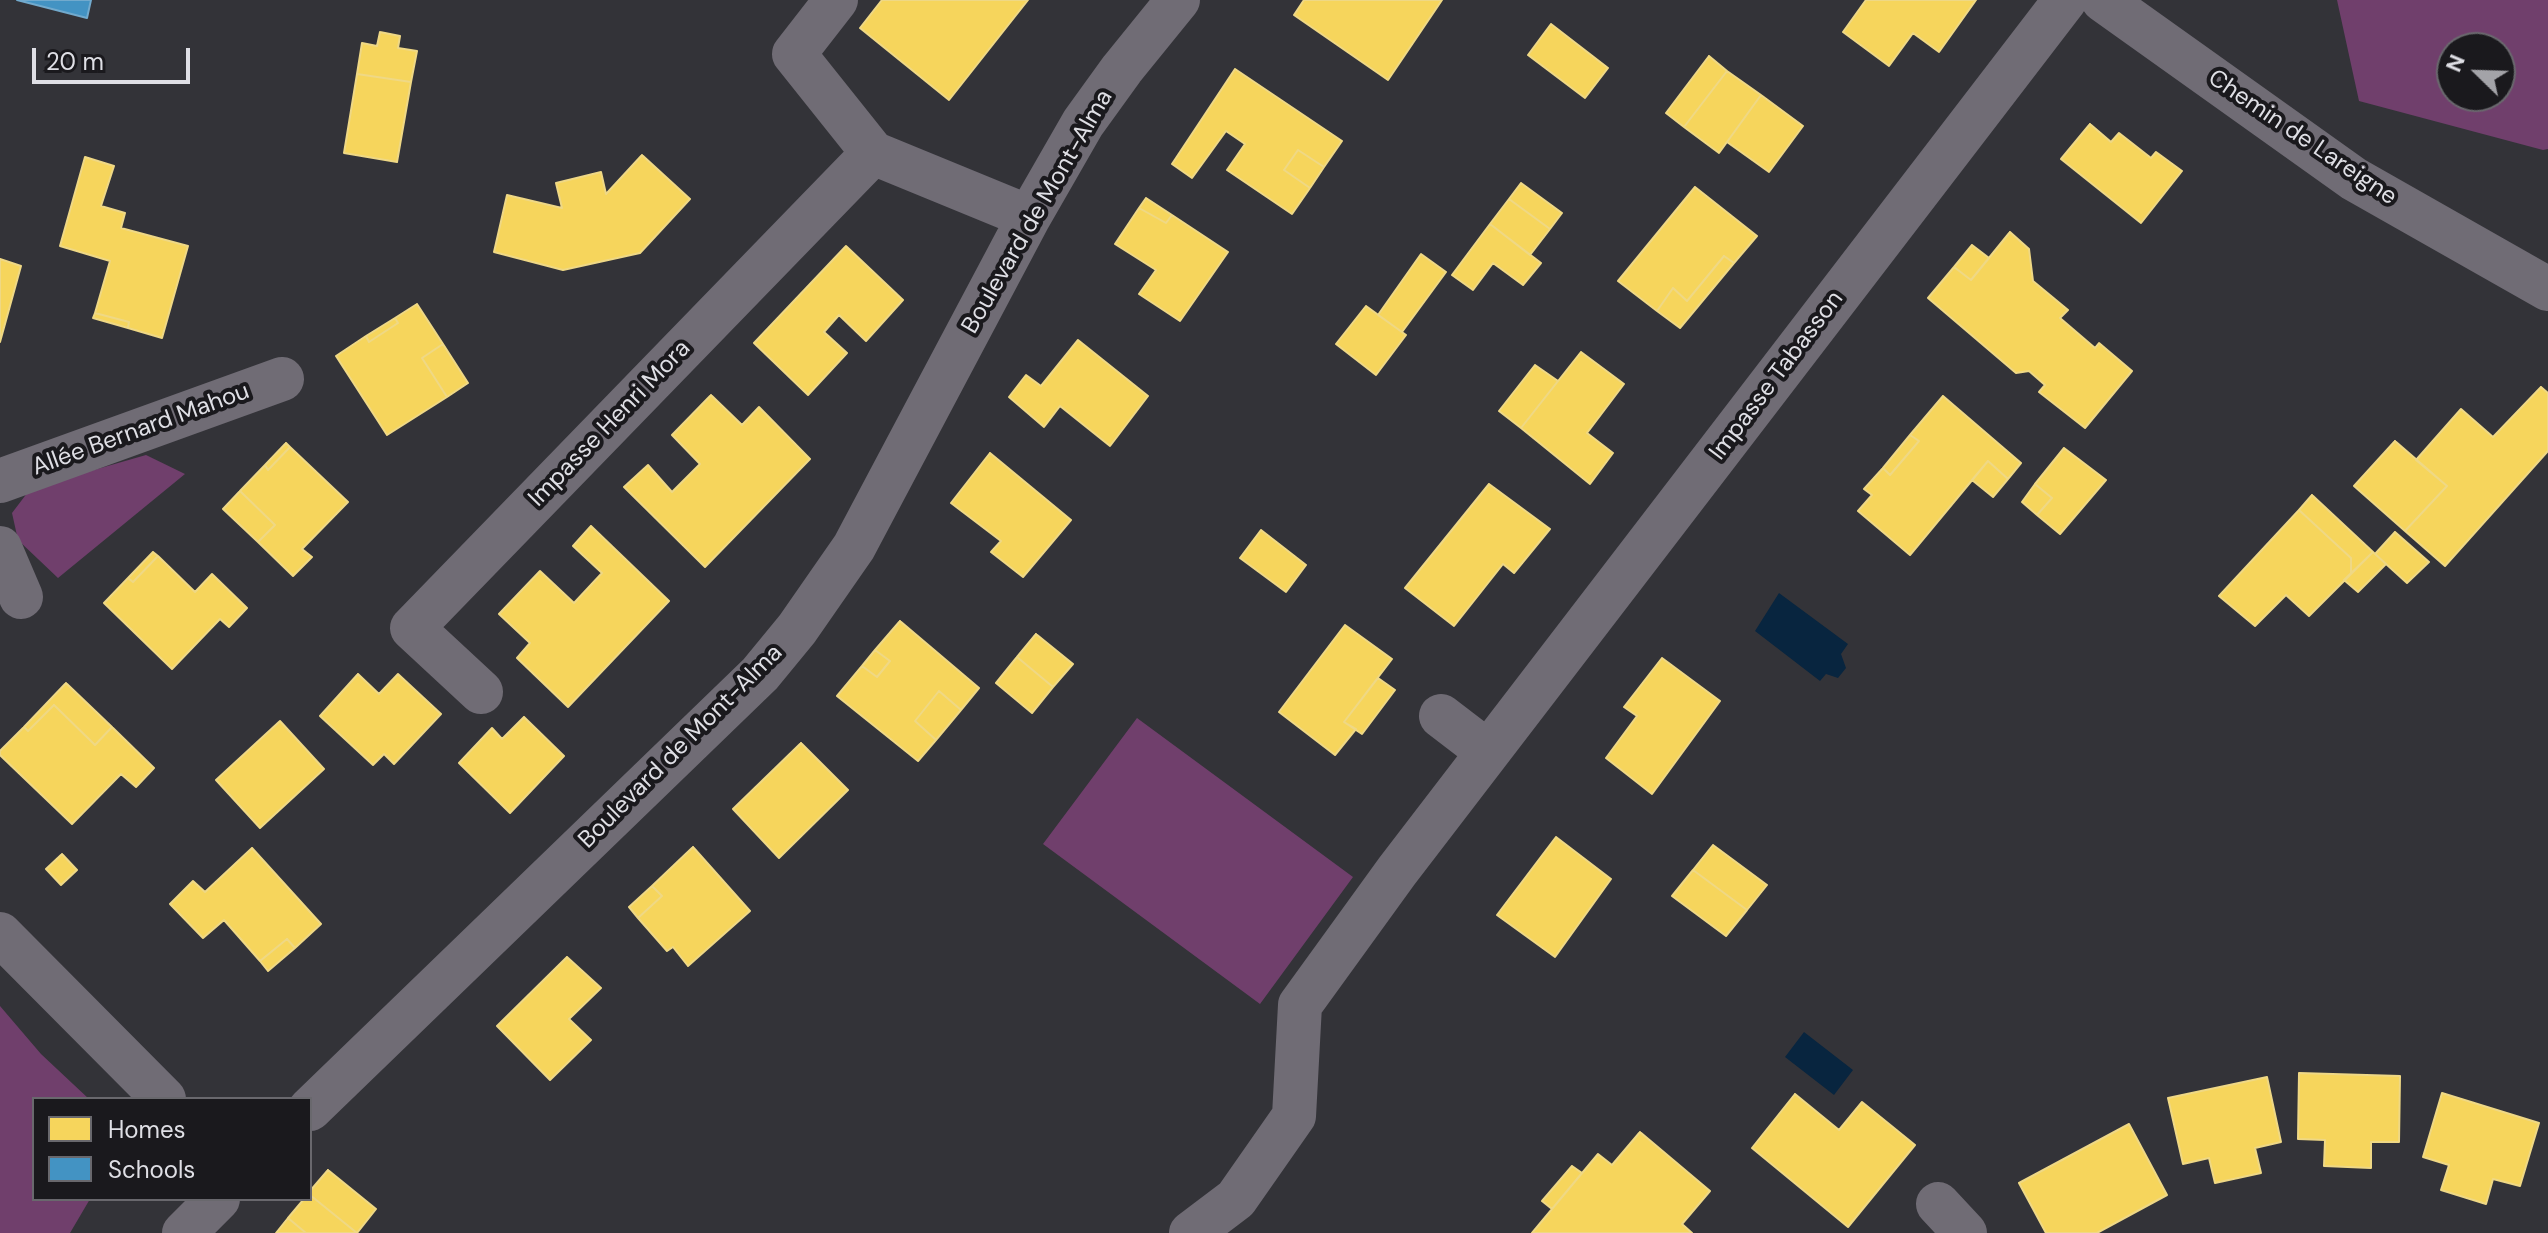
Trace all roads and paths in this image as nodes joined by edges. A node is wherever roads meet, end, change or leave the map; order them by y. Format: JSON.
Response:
{"nodes":[{"id":1,"x":836,"y":0,"type":"edge"},
{"id":2,"x":1178,"y":0,"type":"edge"},
{"id":3,"x":2065,"y":0,"type":"edge"},
{"id":4,"x":2103,"y":0,"type":"edge"},
{"id":5,"x":873,"y":153,"type":"junction"},
{"id":6,"x":1029,"y":217,"type":"junction"},
{"id":7,"x":2548,"y":289,"type":"edge"},
{"id":8,"x":282,"y":379,"type":"dead end"},
{"id":9,"x":0,"y":481,"type":"edge"},
{"id":10,"x":0,"y":548,"type":"edge"},
{"id":11,"x":21,"y":597,"type":"dead end"},
{"id":12,"x":481,"y":692,"type":"dead end"},
{"id":13,"x":1441,"y":716,"type":"dead end"},
{"id":14,"x":1488,"y":752,"type":"junction"},
{"id":15,"x":0,"y":934,"type":"edge"},
{"id":16,"x":162,"y":1097,"type":"edge"},
{"id":17,"x":312,"y":1107,"type":"edge"},
{"id":18,"x":216,"y":1201,"type":"edge"},
{"id":19,"x":184,"y":1233,"type":"edge"},
{"id":20,"x":1191,"y":1233,"type":"edge"}],
"edges":[{"from":1,"to":5,"type":"street"},
{"from":2,"to":6,"type":"street","name":"Boulevard de Mont-Alma"},
{"from":3,"to":14,"type":"street","name":"Impasse Tabasson"},
{"from":4,"to":7,"type":"street","name":"Chemin de Lareigne"},
{"from":5,"to":6,"type":"street"},
{"from":5,"to":12,"type":"street","name":"Impasse Henri Mora"},
{"from":6,"to":17,"type":"street","name":"Boulevard de Mont-Alma"},
{"from":8,"to":9,"type":"street","name":"Allée Bernard Mahou"},
{"from":10,"to":11,"type":"street"},
{"from":13,"to":14,"type":"street"},
{"from":14,"to":20,"type":"street","name":"Impasse Tabasson"},
{"from":15,"to":16,"type":"street"},
{"from":18,"to":19,"type":"street"}]}
